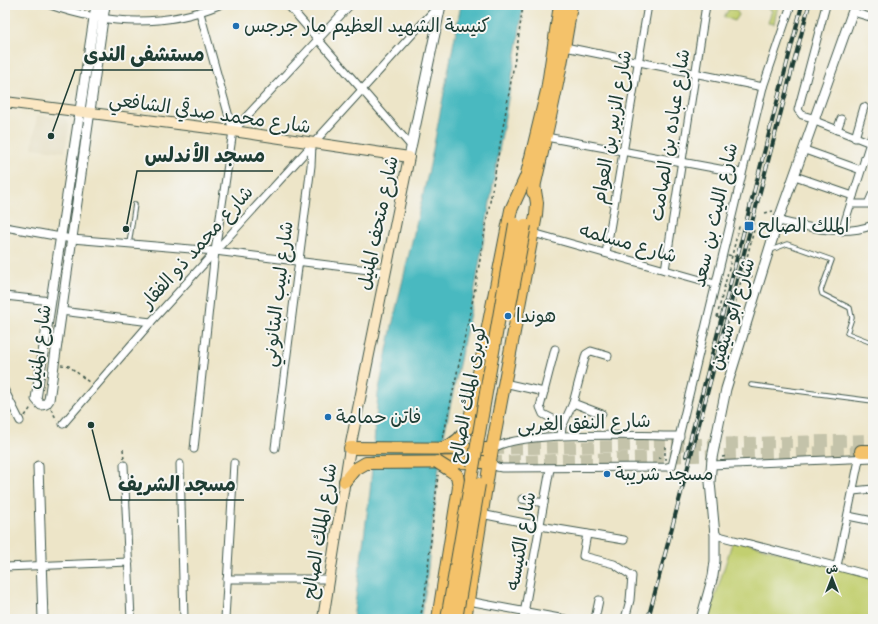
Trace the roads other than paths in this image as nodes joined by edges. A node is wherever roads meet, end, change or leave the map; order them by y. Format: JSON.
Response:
{"nodes":[{"id":1,"x":50,"y":5,"type":"edge"},
{"id":2,"x":96,"y":5,"type":"edge"},
{"id":3,"x":105,"y":5,"type":"edge"},
{"id":4,"x":219,"y":5,"type":"edge"},
{"id":5,"x":288,"y":5,"type":"edge"},
{"id":6,"x":350,"y":5,"type":"edge"},
{"id":7,"x":440,"y":5,"type":"edge"},
{"id":8,"x":560,"y":5,"type":"edge"},
{"id":9,"x":571,"y":5,"type":"edge"},
{"id":10,"x":648,"y":5,"type":"edge"},
{"id":11,"x":706,"y":5,"type":"edge"},
{"id":12,"x":791,"y":5,"type":"edge"},
{"id":13,"x":826,"y":5,"type":"edge"},
{"id":14,"x":854,"y":9,"type":"edge"},
{"id":15,"x":200,"y":12,"type":"junction"},
{"id":16,"x":98,"y":17,"type":"junction"},
{"id":17,"x":873,"y":18,"type":"edge"},
{"id":18,"x":318,"y":40,"type":"junction"},
{"id":19,"x":565,"y":47,"type":"junction"},
{"id":20,"x":639,"y":62,"type":"junction"},
{"id":21,"x":696,"y":74,"type":"junction"},
{"id":22,"x":763,"y":87,"type":"junction"},
{"id":23,"x":362,"y":90,"type":"junction"},
{"id":24,"x":5,"y":102,"type":"edge"},
{"id":25,"x":864,"y":107,"type":"dead end"},
{"id":26,"x":84,"y":113,"type":"junction"},
{"id":27,"x":841,"y":119,"type":"dead end"},
{"id":28,"x":815,"y":120,"type":"junction"},
{"id":29,"x":837,"y":130,"type":"junction"},
{"id":30,"x":233,"y":131,"type":"junction"},
{"id":31,"x":873,"y":133,"type":"edge"},
{"id":32,"x":546,"y":137,"type":"junction"},
{"id":33,"x":856,"y":138,"type":"junction"},
{"id":34,"x":312,"y":144,"type":"junction"},
{"id":35,"x":871,"y":144,"type":"edge"},
{"id":36,"x":805,"y":150,"type":"junction"},
{"id":37,"x":410,"y":152,"type":"junction"},
{"id":38,"x":623,"y":152,"type":"junction"},
{"id":39,"x":865,"y":158,"type":"junction"},
{"id":40,"x":873,"y":160,"type":"edge"},
{"id":41,"x":682,"y":162,"type":"junction"},
{"id":42,"x":861,"y":170,"type":"junction"},
{"id":43,"x":741,"y":173,"type":"junction"},
{"id":44,"x":526,"y":175,"type":"junction"},
{"id":45,"x":795,"y":176,"type":"junction"},
{"id":46,"x":534,"y":185,"type":"junction"},
{"id":47,"x":872,"y":195,"type":"edge"},
{"id":48,"x":853,"y":196,"type":"junction"},
{"id":49,"x":135,"y":204,"type":"dead end"},
{"id":50,"x":851,"y":204,"type":"junction"},
{"id":51,"x":778,"y":221,"type":"junction"},
{"id":52,"x":873,"y":225,"type":"edge"},
{"id":53,"x":5,"y":228,"type":"edge"},
{"id":54,"x":860,"y":230,"type":"junction"},
{"id":55,"x":873,"y":230,"type":"edge"},
{"id":56,"x":842,"y":231,"type":"junction"},
{"id":57,"x":533,"y":233,"type":"junction"},
{"id":58,"x":61,"y":237,"type":"junction"},
{"id":59,"x":72,"y":239,"type":"junction"},
{"id":60,"x":130,"y":244,"type":"junction"},
{"id":61,"x":215,"y":251,"type":"junction"},
{"id":62,"x":768,"y":252,"type":"junction"},
{"id":63,"x":606,"y":253,"type":"junction"},
{"id":64,"x":298,"y":262,"type":"junction"},
{"id":65,"x":665,"y":270,"type":"junction"},
{"id":66,"x":385,"y":272,"type":"junction"},
{"id":67,"x":715,"y":284,"type":"junction"},
{"id":68,"x":5,"y":296,"type":"edge"},
{"id":69,"x":51,"y":301,"type":"junction"},
{"id":70,"x":61,"y":310,"type":"junction"},
{"id":71,"x":151,"y":322,"type":"junction"},
{"id":72,"x":870,"y":342,"type":"dead end"},
{"id":73,"x":556,"y":349,"type":"dead end"},
{"id":74,"x":608,"y":356,"type":"dead end"},
{"id":75,"x":504,"y":384,"type":"junction"},
{"id":76,"x":751,"y":385,"type":"dead end"},
{"id":77,"x":5,"y":391,"type":"edge"},
{"id":78,"x":544,"y":392,"type":"junction"},
{"id":79,"x":475,"y":395,"type":"junction"},
{"id":80,"x":501,"y":398,"type":"junction"},
{"id":81,"x":873,"y":401,"type":"edge"},
{"id":82,"x":573,"y":404,"type":"junction"},
{"id":83,"x":602,"y":414,"type":"dead end"},
{"id":84,"x":20,"y":421,"type":"road end"},
{"id":85,"x":63,"y":424,"type":"road end"},
{"id":86,"x":563,"y":424,"type":"junction"},
{"id":87,"x":561,"y":436,"type":"junction"},
{"id":88,"x":680,"y":436,"type":"junction"},
{"id":89,"x":457,"y":444,"type":"junction"},
{"id":90,"x":275,"y":448,"type":"dead end"},
{"id":91,"x":362,"y":448,"type":"junction"},
{"id":92,"x":194,"y":449,"type":"dead end"},
{"id":93,"x":492,"y":449,"type":"junction"},
{"id":94,"x":865,"y":453,"type":"edge"},
{"id":95,"x":873,"y":458,"type":"edge"},
{"id":96,"x":490,"y":462,"type":"junction"},
{"id":97,"x":234,"y":463,"type":"dead end"},
{"id":98,"x":368,"y":463,"type":"junction"},
{"id":99,"x":180,"y":464,"type":"dead end"},
{"id":100,"x":442,"y":464,"type":"junction"},
{"id":101,"x":124,"y":465,"type":"road end"},
{"id":102,"x":711,"y":465,"type":"junction"},
{"id":103,"x":38,"y":466,"type":"dead end"},
{"id":104,"x":550,"y":469,"type":"junction"},
{"id":105,"x":345,"y":481,"type":"junction"},
{"id":106,"x":873,"y":489,"type":"edge"},
{"id":107,"x":853,"y":491,"type":"junction"},
{"id":108,"x":522,"y":500,"type":"dead end"},
{"id":109,"x":544,"y":503,"type":"junction"},
{"id":110,"x":456,"y":509,"type":"junction"},
{"id":111,"x":481,"y":514,"type":"junction"},
{"id":112,"x":848,"y":516,"type":"junction"},
{"id":113,"x":873,"y":522,"type":"edge"},
{"id":114,"x":540,"y":526,"type":"junction"},
{"id":115,"x":587,"y":534,"type":"junction"},
{"id":116,"x":715,"y":535,"type":"junction"},
{"id":117,"x":624,"y":540,"type":"dead end"},
{"id":118,"x":128,"y":562,"type":"junction"},
{"id":119,"x":42,"y":566,"type":"junction"},
{"id":120,"x":837,"y":566,"type":"junction"},
{"id":121,"x":5,"y":567,"type":"edge"},
{"id":122,"x":873,"y":576,"type":"edge"},
{"id":123,"x":227,"y":579,"type":"junction"},
{"id":124,"x":330,"y":579,"type":"junction"},
{"id":125,"x":599,"y":600,"type":"dead end"},
{"id":126,"x":468,"y":601,"type":"junction"},
{"id":127,"x":524,"y":615,"type":"edge"},
{"id":128,"x":43,"y":619,"type":"edge"},
{"id":129,"x":131,"y":619,"type":"edge"},
{"id":130,"x":184,"y":619,"type":"edge"},
{"id":131,"x":225,"y":619,"type":"edge"},
{"id":132,"x":323,"y":619,"type":"edge"},
{"id":133,"x":438,"y":619,"type":"edge"},
{"id":134,"x":447,"y":619,"type":"edge"},
{"id":135,"x":456,"y":619,"type":"edge"},
{"id":136,"x":465,"y":619,"type":"edge"},
{"id":137,"x":564,"y":619,"type":"edge"},
{"id":138,"x":595,"y":619,"type":"edge"},
{"id":139,"x":625,"y":619,"type":"edge"},
{"id":140,"x":701,"y":619,"type":"edge"}],
"edges":[{"from":1,"to":16,"type":"street"},
{"from":2,"to":16,"type":"street","name":"شارع المنيل"},
{"from":3,"to":16,"type":"street","name":"شارع المنيل"},
{"from":4,"to":15,"type":"street"},
{"from":5,"to":18,"type":"street"},
{"from":6,"to":18,"type":"street"},
{"from":7,"to":23,"type":"street","name":"شارع محمد ذو الفقار"},
{"from":7,"to":37,"type":"street","name":"شارع متحف المنيل"},
{"from":8,"to":44,"type":"highway"},
{"from":9,"to":19,"type":"highway","name":"كوبرى الملك الصالح"},
{"from":10,"to":20,"type":"street","name":"شارع الزبير بن العوام"},
{"from":11,"to":21,"type":"street","name":"شارع عباده بن الصامت"},
{"from":12,"to":22,"type":"street","name":"شارع الليث بن سعد"},
{"from":13,"to":28,"type":"street"},
{"from":14,"to":17,"type":"street"},
{"from":14,"to":28,"type":"street","name":"شارع ابو سيفين"},
{"from":15,"to":16,"type":"street"},
{"from":15,"to":30,"type":"street"},
{"from":16,"to":26,"type":"street","name":"شارع المنيل"},
{"from":18,"to":23,"type":"street"},
{"from":18,"to":30,"type":"street"},
{"from":19,"to":20,"type":"street"},
{"from":19,"to":32,"type":"highway","name":"كوبرى الملك الصالح"},
{"from":20,"to":21,"type":"street"},
{"from":20,"to":38,"type":"street","name":"شارع الزبير بن العوام"},
{"from":21,"to":22,"type":"street"},
{"from":21,"to":41,"type":"street","name":"شارع عباده بن الصامت"},
{"from":22,"to":43,"type":"street","name":"شارع الليث بن سعد"},
{"from":23,"to":34,"type":"street","name":"شارع محمد ذو الفقار"},
{"from":23,"to":37,"type":"street"},
{"from":24,"to":26,"type":"main road","name":"شارع محمد صدقي الشافعي"},
{"from":25,"to":33,"type":"street"},
{"from":26,"to":30,"type":"main road","name":"شارع محمد صدقي الشافعي"},
{"from":26,"to":58,"type":"street","name":"شارع المنيل"},
{"from":26,"to":59,"type":"street","name":"شارع المنيل"},
{"from":27,"to":29,"type":"street"},
{"from":28,"to":29,"type":"street"},
{"from":28,"to":36,"type":"street","name":"شارع ابو سيفين"},
{"from":29,"to":33,"type":"street"},
{"from":30,"to":34,"type":"main road","name":"شارع محمد صدقي الشافعي"},
{"from":30,"to":61,"type":"street"},
{"from":31,"to":35,"type":"street"},
{"from":32,"to":38,"type":"street"},
{"from":32,"to":46,"type":"highway","name":"كوبرى الملك الصالح"},
{"from":33,"to":35,"type":"street"},
{"from":34,"to":37,"type":"main road","name":"شارع محمد صدقي الشافعي"},
{"from":34,"to":61,"type":"street","name":"شارع محمد ذو الفقار"},
{"from":34,"to":64,"type":"street","name":"شارع لبيب البتانوني"},
{"from":35,"to":39,"type":"street"},
{"from":36,"to":42,"type":"street"},
{"from":36,"to":45,"type":"street","name":"شارع ابو سيفين"},
{"from":37,"to":66,"type":"main road","name":"شارع متحف المنيل"},
{"from":38,"to":41,"type":"street"},
{"from":38,"to":63,"type":"street","name":"شارع الزبير بن العوام"},
{"from":39,"to":40,"type":"street"},
{"from":39,"to":42,"type":"street"},
{"from":41,"to":43,"type":"street"},
{"from":41,"to":65,"type":"street","name":"شارع عباده بن الصامت"},
{"from":42,"to":48,"type":"street"},
{"from":43,"to":67,"type":"street","name":"شارع الليث بن سعد"},
{"from":44,"to":79,"type":"highway"},
{"from":44,"to":134,"type":"highway","name":"كوبرى الملك الصالح","bridge":true},
{"from":45,"to":48,"type":"street"},
{"from":45,"to":51,"type":"street","name":"شارع ابو سيفين"},
{"from":46,"to":57,"type":"highway"},
{"from":46,"to":135,"type":"highway","name":"كوبرى الملك الصالح","bridge":true},
{"from":47,"to":50,"type":"street"},
{"from":48,"to":50,"type":"street"},
{"from":49,"to":60,"type":"lane"},
{"from":50,"to":56,"type":"street"},
{"from":51,"to":56,"type":"street"},
{"from":51,"to":62,"type":"street","name":"شارع ابو سيفين"},
{"from":52,"to":54,"type":"street"},
{"from":53,"to":58,"type":"street"},
{"from":54,"to":55,"type":"street"},
{"from":54,"to":56,"type":"street"},
{"from":57,"to":63,"type":"street","name":"شارع مسلمه"},
{"from":57,"to":75,"type":"highway"},
{"from":58,"to":59,"type":"street"},
{"from":58,"to":69,"type":"street","name":"شارع المنيل"},
{"from":59,"to":60,"type":"street"},
{"from":59,"to":70,"type":"street","name":"شارع المنيل"},
{"from":60,"to":61,"type":"street"},
{"from":61,"to":64,"type":"street"},
{"from":61,"to":71,"type":"street","name":"شارع محمد ذو الفقار"},
{"from":61,"to":92,"type":"street"},
{"from":62,"to":72,"type":"lane"},
{"from":62,"to":102,"type":"street","name":"شارع ابو سيفين"},
{"from":63,"to":65,"type":"street","name":"شارع مسلمه"},
{"from":64,"to":66,"type":"street"},
{"from":64,"to":90,"type":"street","name":"شارع لبيب البتانوني"},
{"from":65,"to":67,"type":"street","name":"شارع مسلمه"},
{"from":66,"to":91,"type":"main road","name":"شارع متحف المنيل"},
{"from":67,"to":88,"type":"street","name":"شارع الليث بن سعد"},
{"from":68,"to":69,"type":"street"},
{"from":69,"to":70,"type":"street","name":"شارع المنيل"},
{"from":70,"to":71,"type":"street"},
{"from":71,"to":85,"type":"street","name":"شارع محمد ذو الفقار"},
{"from":73,"to":78,"type":"street"},
{"from":74,"to":82,"type":"street"},
{"from":75,"to":78,"type":"street"},
{"from":75,"to":80,"type":"highway"},
{"from":76,"to":81,"type":"lane"},
{"from":77,"to":84,"type":"street"},
{"from":78,"to":86,"type":"street"},
{"from":79,"to":80,"type":"highway"},
{"from":79,"to":89,"type":"highway"},
{"from":80,"to":93,"type":"highway"},
{"from":82,"to":83,"type":"street"},
{"from":82,"to":86,"type":"street"},
{"from":86,"to":87,"type":"street"},
{"from":87,"to":88,"type":"street","name":"شارع النفق الغربى"},
{"from":87,"to":93,"type":"street","name":"شارع النفق الغربى"},
{"from":88,"to":104,"type":"street","name":"شارع الليث بن سعد"},
{"from":89,"to":91,"type":"highway"},
{"from":89,"to":93,"type":"highway"},
{"from":91,"to":98,"type":"highway"},
{"from":91,"to":105,"type":"main road","name":"شارع الملك الصالح"},
{"from":93,"to":96,"type":"highway"},
{"from":94,"to":95,"type":"street"},
{"from":94,"to":102,"type":"street"},
{"from":94,"to":107,"type":"street"},
{"from":96,"to":100,"type":"highway"},
{"from":96,"to":104,"type":"street"},
{"from":96,"to":111,"type":"highway"},
{"from":97,"to":123,"type":"street"},
{"from":98,"to":100,"type":"highway"},
{"from":98,"to":105,"type":"highway"},
{"from":99,"to":130,"type":"street"},
{"from":100,"to":110,"type":"highway"},
{"from":101,"to":118,"type":"street"},
{"from":102,"to":116,"type":"street","name":"شارع ابو سيفين"},
{"from":103,"to":119,"type":"street"},
{"from":104,"to":109,"type":"street","name":"شارع الكنيسه"},
{"from":105,"to":124,"type":"main road","name":"شارع الملك الصالح"},
{"from":106,"to":107,"type":"street"},
{"from":107,"to":112,"type":"street"},
{"from":108,"to":109,"type":"street"},
{"from":109,"to":114,"type":"street","name":"شارع الكنيسه"},
{"from":110,"to":111,"type":"highway"},
{"from":110,"to":133,"type":"highway"},
{"from":111,"to":114,"type":"street"},
{"from":111,"to":126,"type":"highway"},
{"from":112,"to":113,"type":"street"},
{"from":112,"to":120,"type":"street"},
{"from":114,"to":115,"type":"street"},
{"from":114,"to":127,"type":"street","name":"شارع الكنيسه"},
{"from":115,"to":117,"type":"street"},
{"from":115,"to":139,"type":"street"},
{"from":116,"to":120,"type":"street"},
{"from":116,"to":140,"type":"street","name":"شارع ابو سيفين"},
{"from":118,"to":119,"type":"street"},
{"from":118,"to":129,"type":"street"},
{"from":119,"to":121,"type":"street"},
{"from":119,"to":128,"type":"street"},
{"from":120,"to":122,"type":"street"},
{"from":123,"to":124,"type":"street"},
{"from":123,"to":131,"type":"street"},
{"from":124,"to":132,"type":"main road","name":"شارع الملك الصالح"},
{"from":125,"to":138,"type":"street"},
{"from":126,"to":127,"type":"street"},
{"from":126,"to":136,"type":"highway"},
{"from":127,"to":137,"type":"street"}]}
